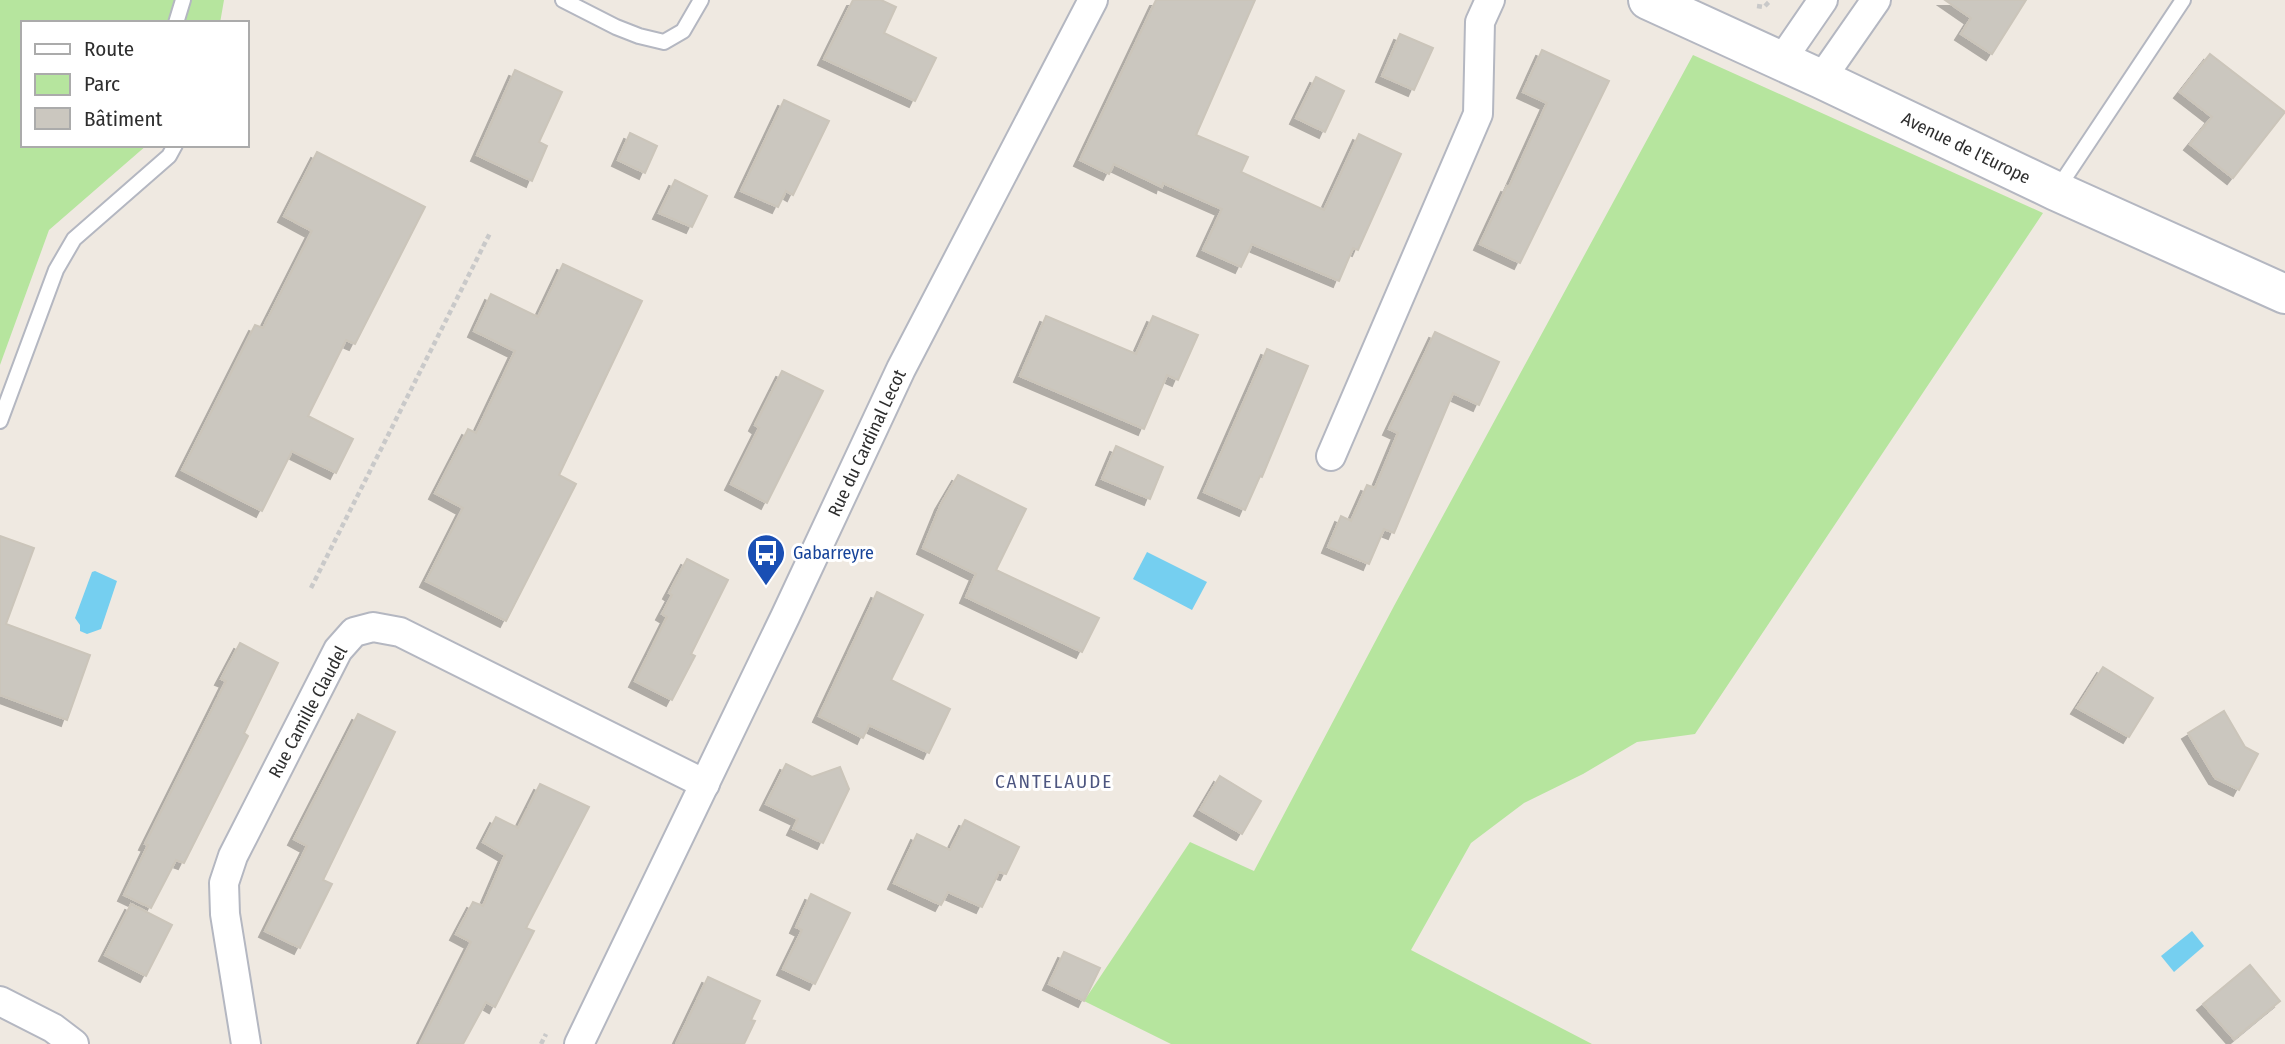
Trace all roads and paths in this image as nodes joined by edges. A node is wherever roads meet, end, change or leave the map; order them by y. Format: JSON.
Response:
{"nodes":[{"id":1,"x":183,"y":0,"type":"edge"},
{"id":2,"x":563,"y":0,"type":"edge"},
{"id":3,"x":701,"y":0,"type":"edge"},
{"id":4,"x":1093,"y":0,"type":"edge"},
{"id":5,"x":1490,"y":0,"type":"edge"},
{"id":6,"x":1647,"y":0,"type":"edge"},
{"id":7,"x":1823,"y":0,"type":"edge"},
{"id":8,"x":1876,"y":0,"type":"edge"},
{"id":9,"x":2183,"y":0,"type":"edge"},
{"id":10,"x":177,"y":21,"type":"edge"},
{"id":11,"x":1781,"y":61,"type":"junction"},
{"id":12,"x":1821,"y":79,"type":"junction"},
{"id":13,"x":174,"y":147,"type":"edge"},
{"id":14,"x":2056,"y":191,"type":"junction"},
{"id":15,"x":490,"y":233,"type":"dead end"},
{"id":16,"x":2285,"y":294,"type":"edge"},
{"id":17,"x":0,"y":421,"type":"edge"},
{"id":18,"x":1331,"y":456,"type":"dead end"},
{"id":19,"x":312,"y":588,"type":"dead end"},
{"id":20,"x":705,"y":784,"type":"junction"},
{"id":21,"x":0,"y":1001,"type":"edge"},
{"id":22,"x":74,"y":1044,"type":"edge"},
{"id":23,"x":246,"y":1044,"type":"edge"},
{"id":24,"x":579,"y":1044,"type":"edge"}],
"edges":[{"from":1,"to":10,"type":"lane"},
{"from":2,"to":3,"type":"lane"},
{"from":4,"to":20,"type":"street","name":"Rue du Cardinal Lecot"},
{"from":5,"to":18,"type":"street"},
{"from":6,"to":11,"type":"street","name":"Avenue de l'Europe"},
{"from":7,"to":11,"type":"street"},
{"from":8,"to":12,"type":"street"},
{"from":9,"to":14,"type":"lane"},
{"from":11,"to":12,"type":"street","name":"Avenue de l'Europe"},
{"from":12,"to":14,"type":"street","name":"Avenue de l'Europe"},
{"from":13,"to":17,"type":"lane"},
{"from":14,"to":16,"type":"street","name":"Avenue de l'Europe"},
{"from":15,"to":19,"type":"path"},
{"from":20,"to":23,"type":"street","name":"Rue Camille Claudel"},
{"from":20,"to":24,"type":"street","name":"Rue du Cardinal Lecot"},
{"from":21,"to":22,"type":"street"}]}
